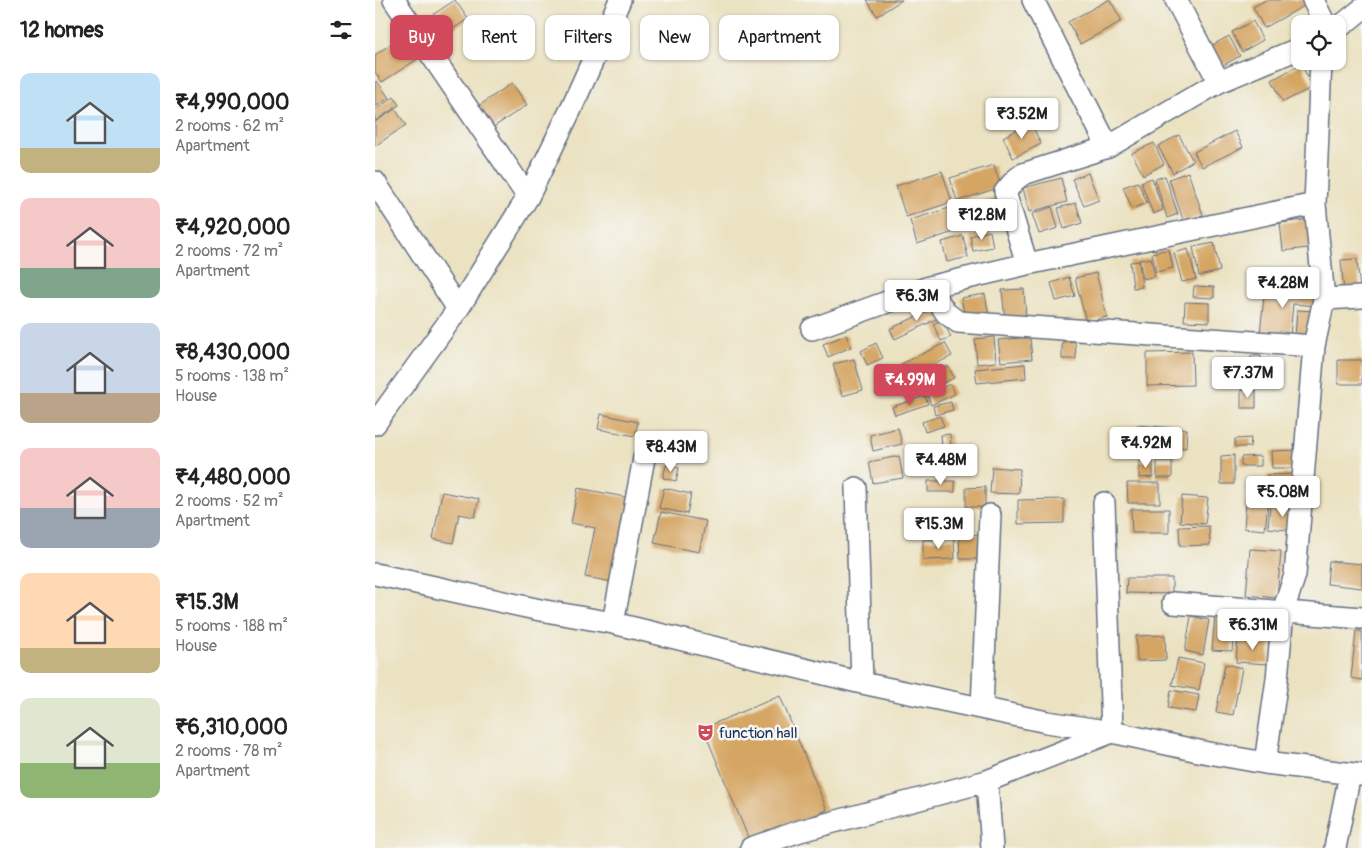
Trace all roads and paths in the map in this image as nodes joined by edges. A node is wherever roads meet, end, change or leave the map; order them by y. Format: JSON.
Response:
{"nodes":[{"id":1,"x":394,"y":0,"type":"edge"},
{"id":2,"x":621,"y":0,"type":"edge"},
{"id":3,"x":1033,"y":0,"type":"edge"},
{"id":4,"x":1176,"y":0,"type":"edge"},
{"id":5,"x":1313,"y":0,"type":"edge"},
{"id":6,"x":1362,"y":9,"type":"edge"},
{"id":7,"x":1320,"y":15,"type":"edge"},
{"id":8,"x":1346,"y":22,"type":"edge"},
{"id":9,"x":1291,"y":52,"type":"edge"},
{"id":10,"x":1321,"y":70,"type":"edge"},
{"id":11,"x":1219,"y":82,"type":"junction"},
{"id":12,"x":1108,"y":147,"type":"junction"},
{"id":13,"x":375,"y":182,"type":"edge"},
{"id":14,"x":528,"y":197,"type":"junction"},
{"id":15,"x":1315,"y":204,"type":"junction"},
{"id":16,"x":1027,"y":264,"type":"junction"},
{"id":17,"x":929,"y":287,"type":"junction"},
{"id":18,"x":1362,"y":297,"type":"edge"},
{"id":19,"x":1325,"y":299,"type":"junction"},
{"id":20,"x":458,"y":309,"type":"junction"},
{"id":21,"x":812,"y":329,"type":"dead end"},
{"id":22,"x":1315,"y":346,"type":"junction"},
{"id":23,"x":375,"y":424,"type":"edge"},
{"id":24,"x":644,"y":458,"type":"dead end"},
{"id":25,"x":856,"y":488,"type":"dead end"},
{"id":26,"x":1104,"y":503,"type":"dead end"},
{"id":27,"x":990,"y":515,"type":"dead end"},
{"id":28,"x":375,"y":574,"type":"edge"},
{"id":29,"x":1173,"y":603,"type":"dead end"},
{"id":30,"x":1283,"y":611,"type":"junction"},
{"id":31,"x":1362,"y":618,"type":"edge"},
{"id":32,"x":613,"y":623,"type":"junction"},
{"id":33,"x":862,"y":683,"type":"junction"},
{"id":34,"x":982,"y":708,"type":"junction"},
{"id":35,"x":1112,"y":732,"type":"junction"},
{"id":36,"x":1265,"y":763,"type":"junction"},
{"id":37,"x":1356,"y":774,"type":"edge"},
{"id":38,"x":987,"y":781,"type":"junction"},
{"id":39,"x":751,"y":848,"type":"edge"},
{"id":40,"x":992,"y":848,"type":"edge"},
{"id":41,"x":1335,"y":848,"type":"edge"}],
"edges":[{"from":1,"to":14,"type":"street"},
{"from":2,"to":14,"type":"street"},
{"from":3,"to":12,"type":"street"},
{"from":4,"to":11,"type":"street"},
{"from":5,"to":7,"type":"street"},
{"from":6,"to":8,"type":"street"},
{"from":9,"to":11,"type":"street"},
{"from":10,"to":15,"type":"street"},
{"from":11,"to":12,"type":"street"},
{"from":12,"to":16,"type":"street"},
{"from":13,"to":20,"type":"street"},
{"from":14,"to":20,"type":"street"},
{"from":15,"to":16,"type":"street"},
{"from":15,"to":19,"type":"street"},
{"from":16,"to":17,"type":"street"},
{"from":17,"to":21,"type":"street"},
{"from":17,"to":22,"type":"street"},
{"from":18,"to":19,"type":"street"},
{"from":19,"to":22,"type":"street"},
{"from":20,"to":23,"type":"street"},
{"from":22,"to":30,"type":"street"},
{"from":24,"to":32,"type":"street"},
{"from":25,"to":33,"type":"street"},
{"from":26,"to":35,"type":"street"},
{"from":27,"to":34,"type":"street"},
{"from":28,"to":32,"type":"street"},
{"from":29,"to":30,"type":"street"},
{"from":30,"to":31,"type":"street"},
{"from":30,"to":36,"type":"street"},
{"from":32,"to":33,"type":"street"},
{"from":33,"to":34,"type":"street"},
{"from":34,"to":35,"type":"street"},
{"from":35,"to":36,"type":"street"},
{"from":35,"to":38,"type":"street"},
{"from":36,"to":37,"type":"street"},
{"from":37,"to":41,"type":"street"},
{"from":38,"to":39,"type":"street"},
{"from":38,"to":40,"type":"street"}]}
